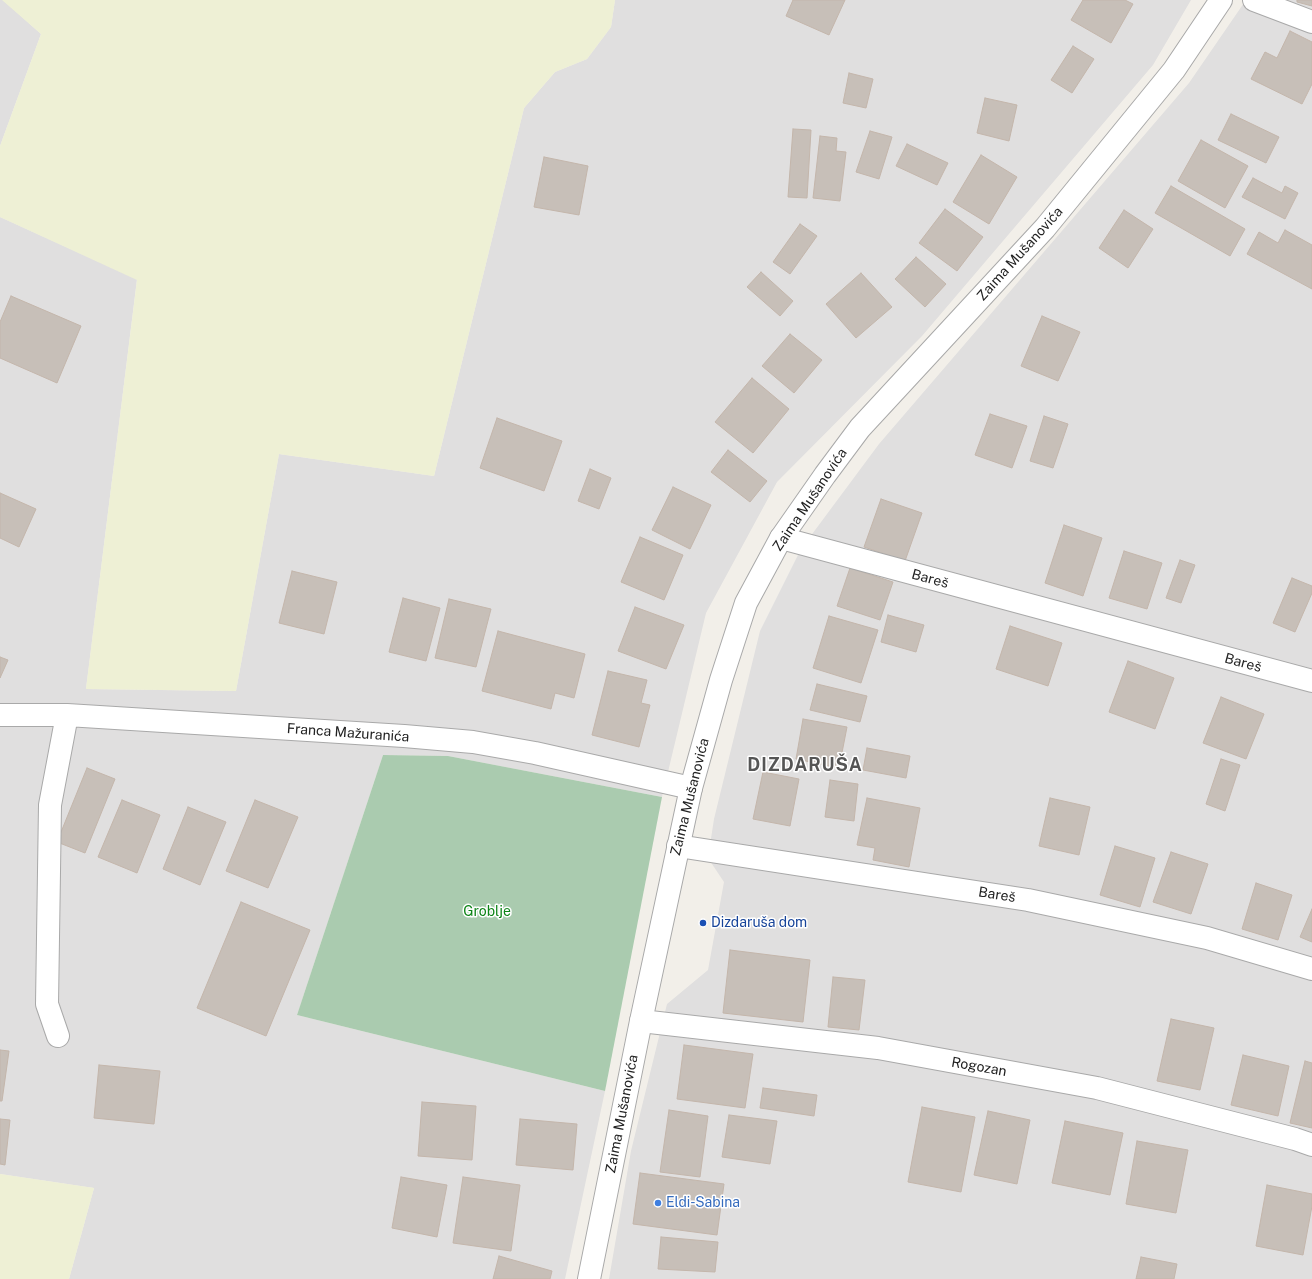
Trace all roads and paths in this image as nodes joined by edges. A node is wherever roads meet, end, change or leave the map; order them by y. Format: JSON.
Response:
{"nodes":[{"id":1,"x":1221,"y":0,"type":"edge"},
{"id":2,"x":1254,"y":0,"type":"edge"},
{"id":3,"x":1312,"y":22,"type":"edge"},
{"id":4,"x":781,"y":538,"type":"junction"},
{"id":5,"x":1312,"y":681,"type":"edge"},
{"id":6,"x":0,"y":715,"type":"edge"},
{"id":7,"x":67,"y":715,"type":"junction"},
{"id":8,"x":691,"y":788,"type":"junction"},
{"id":9,"x":678,"y":846,"type":"junction"},
{"id":10,"x":1312,"y":969,"type":"edge"},
{"id":11,"x":641,"y":1021,"type":"junction"},
{"id":12,"x":58,"y":1036,"type":"dead end"},
{"id":13,"x":1312,"y":1145,"type":"edge"},
{"id":14,"x":589,"y":1279,"type":"edge"}],
"edges":[{"from":1,"to":4,"type":"street","name":"Zaima Mušanovića"},
{"from":2,"to":3,"type":"street"},
{"from":4,"to":5,"type":"street","name":"Bareš"},
{"from":4,"to":8,"type":"street","name":"Zaima Mušanovića"},
{"from":6,"to":7,"type":"street","name":"Franca Mažuranića"},
{"from":7,"to":8,"type":"street","name":"Franca Mažuranića"},
{"from":7,"to":12,"type":"street"},
{"from":8,"to":9,"type":"street","name":"Zaima Mušanovića"},
{"from":9,"to":10,"type":"street","name":"Bareš"},
{"from":9,"to":11,"type":"street","name":"Zaima Mušanovića"},
{"from":11,"to":13,"type":"street","name":"Rogozan"},
{"from":11,"to":14,"type":"street","name":"Zaima Mušanovića"}]}
